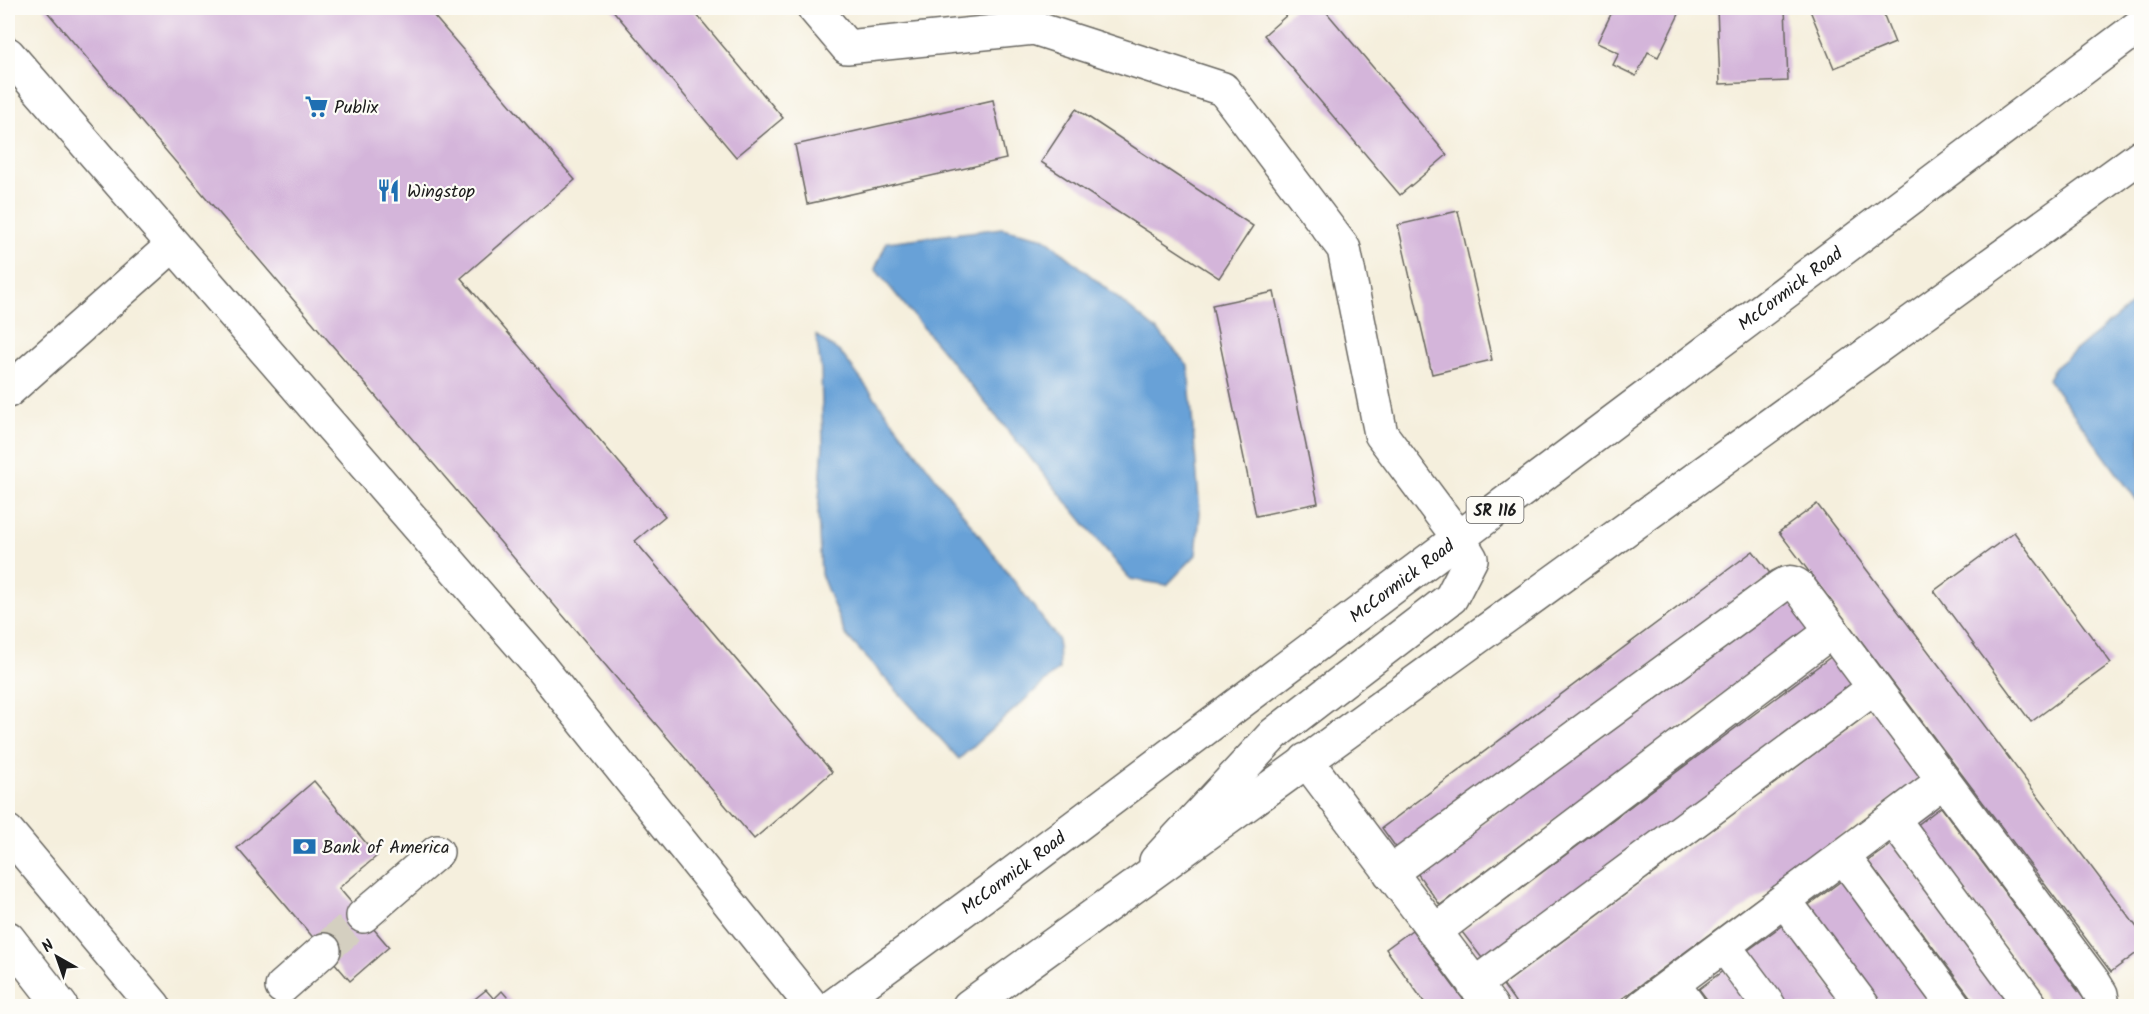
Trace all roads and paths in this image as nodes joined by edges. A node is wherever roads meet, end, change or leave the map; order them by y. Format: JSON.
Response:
{"nodes":[{"id":1,"x":814,"y":8,"type":"edge"},
{"id":2,"x":2142,"y":24,"type":"edge"},
{"id":3,"x":8,"y":54,"type":"edge"},
{"id":4,"x":2142,"y":155,"type":"edge"},
{"id":5,"x":173,"y":245,"type":"junction"},
{"id":6,"x":8,"y":391,"type":"edge"},
{"id":7,"x":1458,"y":537,"type":"junction"},
{"id":8,"x":1832,"y":631,"type":"junction"},
{"id":9,"x":1874,"y":688,"type":"junction"},
{"id":10,"x":1306,"y":760,"type":"junction"},
{"id":11,"x":1943,"y":781,"type":"junction"},
{"id":12,"x":1893,"y":819,"type":"junction"},
{"id":13,"x":8,"y":832,"type":"edge"},
{"id":14,"x":437,"y":852,"type":"dead end"},
{"id":15,"x":1844,"y":856,"type":"junction"},
{"id":16,"x":1390,"y":873,"type":"junction"},
{"id":17,"x":1134,"y":885,"type":"junction"},
{"id":18,"x":1784,"y":900,"type":"junction"},
{"id":19,"x":363,"y":916,"type":"tunnel mouth"},
{"id":20,"x":1434,"y":932,"type":"junction"},
{"id":21,"x":8,"y":938,"type":"edge"},
{"id":22,"x":1724,"y":946,"type":"junction"},
{"id":23,"x":324,"y":950,"type":"tunnel mouth"},
{"id":24,"x":282,"y":987,"type":"dead end"},
{"id":25,"x":1681,"y":995,"type":"edge"},
{"id":26,"x":1483,"y":996,"type":"edge"},
{"id":27,"x":61,"y":1006,"type":"edge"},
{"id":28,"x":154,"y":1006,"type":"edge"},
{"id":29,"x":812,"y":1006,"type":"edge"},
{"id":30,"x":833,"y":1006,"type":"edge"},
{"id":31,"x":969,"y":1006,"type":"edge"},
{"id":32,"x":1643,"y":1006,"type":"edge"},
{"id":33,"x":1768,"y":1006,"type":"edge"},
{"id":34,"x":1863,"y":1006,"type":"edge"},
{"id":35,"x":1954,"y":1006,"type":"edge"},
{"id":36,"x":2031,"y":1006,"type":"edge"},
{"id":37,"x":2103,"y":1006,"type":"edge"}],
"edges":[{"from":1,"to":7,"type":"main road"},
{"from":2,"to":7,"type":"main road","name":"McCormick Road","number":"SR 116"},
{"from":3,"to":5,"type":"main road"},
{"from":4,"to":10,"type":"main road"},
{"from":5,"to":6,"type":"main road"},
{"from":5,"to":29,"type":"main road"},
{"from":7,"to":17,"type":"main road"},
{"from":7,"to":30,"type":"main road","name":"McCormick Road","number":"SR 116"},
{"from":8,"to":9,"type":"main road"},
{"from":8,"to":16,"type":"main road"},
{"from":8,"to":20,"type":"main road"},
{"from":9,"to":11,"type":"main road"},
{"from":9,"to":26,"type":"main road"},
{"from":10,"to":16,"type":"main road"},
{"from":10,"to":17,"type":"main road"},
{"from":11,"to":12,"type":"main road"},
{"from":11,"to":37,"type":"main road"},
{"from":12,"to":15,"type":"main road"},
{"from":12,"to":36,"type":"main road"},
{"from":13,"to":28,"type":"main road"},
{"from":14,"to":19,"type":"main road"},
{"from":15,"to":18,"type":"main road"},
{"from":15,"to":35,"type":"main road"},
{"from":16,"to":20,"type":"main road"},
{"from":17,"to":31,"type":"main road"},
{"from":18,"to":22,"type":"main road"},
{"from":18,"to":34,"type":"main road"},
{"from":20,"to":26,"type":"main road"},
{"from":21,"to":27,"type":"main road"},
{"from":22,"to":25,"type":"main road"},
{"from":22,"to":33,"type":"main road"},
{"from":23,"to":24,"type":"main road"},
{"from":25,"to":32,"type":"main road"}]}
